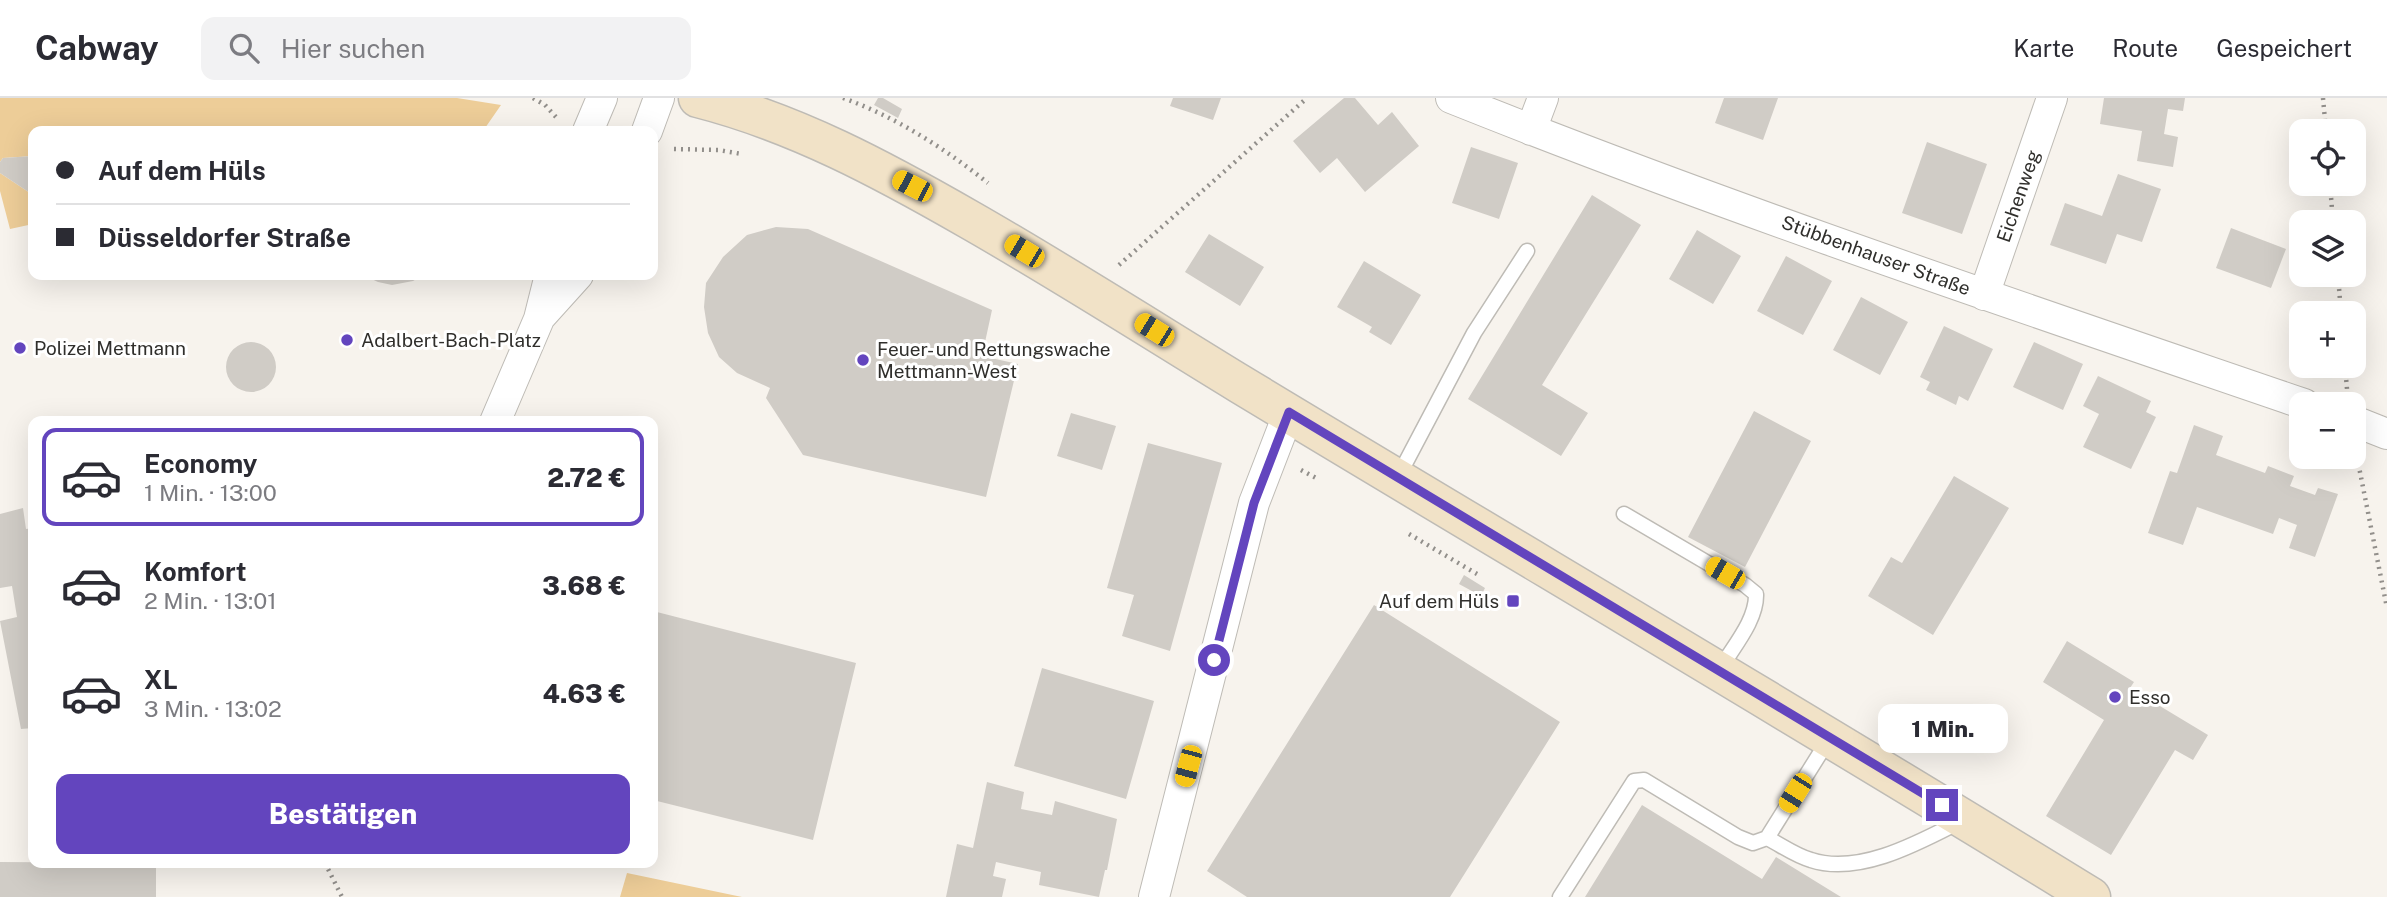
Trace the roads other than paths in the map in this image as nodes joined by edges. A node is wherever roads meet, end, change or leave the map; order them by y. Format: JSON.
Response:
{"nodes":[{"id":1,"x":601,"y":98,"type":"edge"},
{"id":2,"x":659,"y":98,"type":"edge"},
{"id":3,"x":698,"y":98,"type":"edge"},
{"id":4,"x":1451,"y":98,"type":"edge"},
{"id":5,"x":1543,"y":98,"type":"edge"},
{"id":6,"x":2052,"y":98,"type":"edge"},
{"id":7,"x":576,"y":126,"type":"edge"},
{"id":8,"x":649,"y":126,"type":"edge"},
{"id":9,"x":1531,"y":130,"type":"junction"},
{"id":10,"x":1527,"y":251,"type":"dead end"},
{"id":11,"x":549,"y":280,"type":"edge"},
{"id":12,"x":574,"y":280,"type":"edge"},
{"id":13,"x":1984,"y":295,"type":"junction"},
{"id":14,"x":539,"y":319,"type":"junction"},
{"id":15,"x":2289,"y":399,"type":"edge"},
{"id":16,"x":1289,"y":412,"type":"junction"},
{"id":17,"x":498,"y":416,"type":"edge"},
{"id":18,"x":2366,"y":426,"type":"edge"},
{"id":19,"x":2387,"y":434,"type":"edge"},
{"id":20,"x":1397,"y":478,"type":"junction"},
{"id":21,"x":1624,"y":514,"type":"dead end"},
{"id":22,"x":1720,"y":670,"type":"junction"},
{"id":23,"x":1830,"y":737,"type":"junction"},
{"id":24,"x":1965,"y":819,"type":"junction"},
{"id":25,"x":1767,"y":838,"type":"junction"},
{"id":26,"x":1154,"y":897,"type":"edge"},
{"id":27,"x":1560,"y":897,"type":"edge"},
{"id":28,"x":2091,"y":897,"type":"edge"}],
"edges":[{"from":1,"to":7,"type":"street"},
{"from":2,"to":8,"type":"street"},
{"from":3,"to":16,"type":"main road"},
{"from":4,"to":9,"type":"street","name":"Stübbenhauser Straße"},
{"from":5,"to":9,"type":"street"},
{"from":6,"to":13,"type":"street","name":"Eichenweg"},
{"from":9,"to":13,"type":"street","name":"Stübbenhauser Straße"},
{"from":10,"to":20,"type":"lane"},
{"from":11,"to":14,"type":"street"},
{"from":12,"to":14,"type":"street"},
{"from":13,"to":15,"type":"street","name":"Stübbenhauser Straße"},
{"from":14,"to":17,"type":"street"},
{"from":16,"to":20,"type":"main road"},
{"from":16,"to":26,"type":"street"},
{"from":18,"to":19,"type":"street"},
{"from":20,"to":22,"type":"main road"},
{"from":21,"to":22,"type":"lane"},
{"from":22,"to":23,"type":"main road"},
{"from":23,"to":24,"type":"main road"},
{"from":23,"to":25,"type":"lane"},
{"from":24,"to":25,"type":"lane"},
{"from":24,"to":28,"type":"main road"},
{"from":25,"to":27,"type":"lane"}]}
